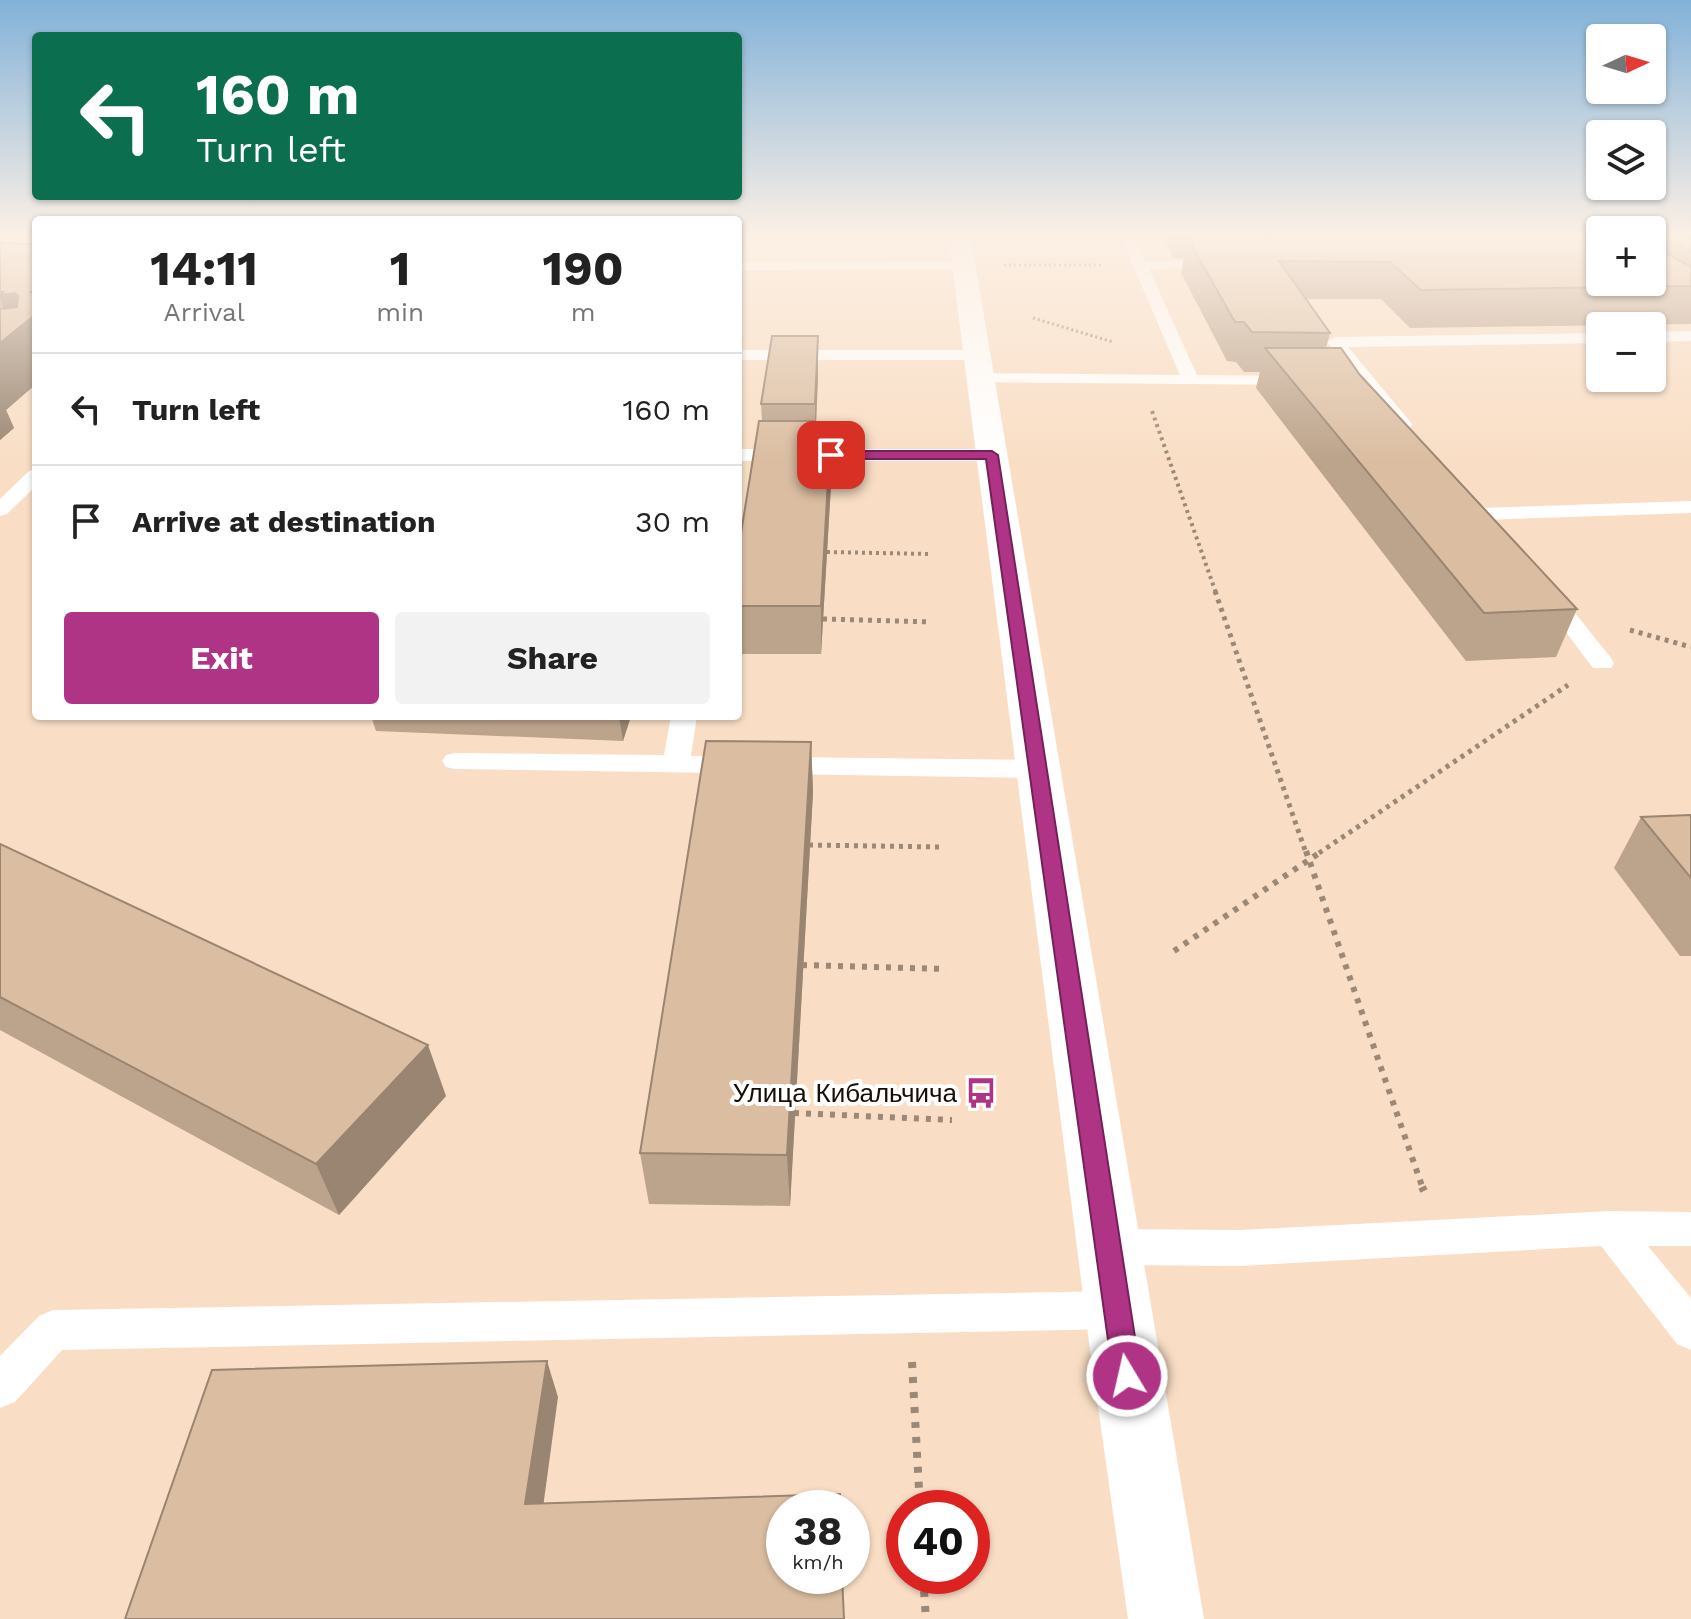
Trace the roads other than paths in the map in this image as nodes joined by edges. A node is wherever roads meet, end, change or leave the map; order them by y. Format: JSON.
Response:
{"nodes":[{"id":1,"x":970,"y":309,"type":"edge"},
{"id":2,"x":1159,"y":309,"type":"edge"},
{"id":3,"x":1691,"y":336,"type":"edge"},
{"id":4,"x":1666,"y":337,"type":"edge"},
{"id":5,"x":1586,"y":338,"type":"edge"},
{"id":6,"x":742,"y":355,"type":"edge"},
{"id":7,"x":979,"y":367,"type":"junction"},
{"id":8,"x":1191,"y":380,"type":"junction"},
{"id":9,"x":1308,"y":381,"type":"edge"},
{"id":10,"x":1337,"y":381,"type":"edge"},
{"id":11,"x":1366,"y":381,"type":"junction"},
{"id":12,"x":1419,"y":441,"type":"edge"},
{"id":13,"x":742,"y":455,"type":"edge"},
{"id":14,"x":992,"y":455,"type":"junction"},
{"id":15,"x":32,"y":479,"type":"edge"},
{"id":16,"x":1691,"y":507,"type":"edge"},
{"id":17,"x":0,"y":510,"type":"edge"},
{"id":18,"x":1501,"y":538,"type":"edge"},
{"id":19,"x":1530,"y":573,"type":"edge"},
{"id":20,"x":1602,"y":663,"type":"road end"},
{"id":21,"x":683,"y":720,"type":"edge"},
{"id":22,"x":455,"y":761,"type":"dead end"},
{"id":23,"x":676,"y":765,"type":"junction"},
{"id":24,"x":1038,"y":769,"type":"junction"},
{"id":25,"x":1610,"y":1228,"type":"junction"},
{"id":26,"x":1691,"y":1229,"type":"edge"},
{"id":27,"x":1112,"y":1279,"type":"junction"},
{"id":28,"x":1691,"y":1330,"type":"edge"},
{"id":29,"x":0,"y":1387,"type":"edge"},
{"id":30,"x":1166,"y":1619,"type":"edge"}],
"edges":[{"from":1,"to":7,"type":"street"},
{"from":2,"to":8,"type":"lane"},
{"from":3,"to":4,"type":"lane"},
{"from":5,"to":11,"type":"lane"},
{"from":6,"to":7,"type":"lane"},
{"from":7,"to":8,"type":"lane"},
{"from":7,"to":14,"type":"street"},
{"from":8,"to":9,"type":"lane"},
{"from":10,"to":11,"type":"lane"},
{"from":11,"to":12,"type":"lane"},
{"from":13,"to":14,"type":"lane"},
{"from":14,"to":24,"type":"street"},
{"from":15,"to":17,"type":"lane"},
{"from":16,"to":18,"type":"lane"},
{"from":19,"to":20,"type":"lane"},
{"from":21,"to":23,"type":"lane"},
{"from":22,"to":23,"type":"lane"},
{"from":23,"to":24,"type":"lane"},
{"from":24,"to":27,"type":"street"},
{"from":25,"to":26,"type":"lane"},
{"from":25,"to":27,"type":"lane"},
{"from":25,"to":28,"type":"lane"},
{"from":27,"to":29,"type":"lane"},
{"from":27,"to":30,"type":"street"}]}
